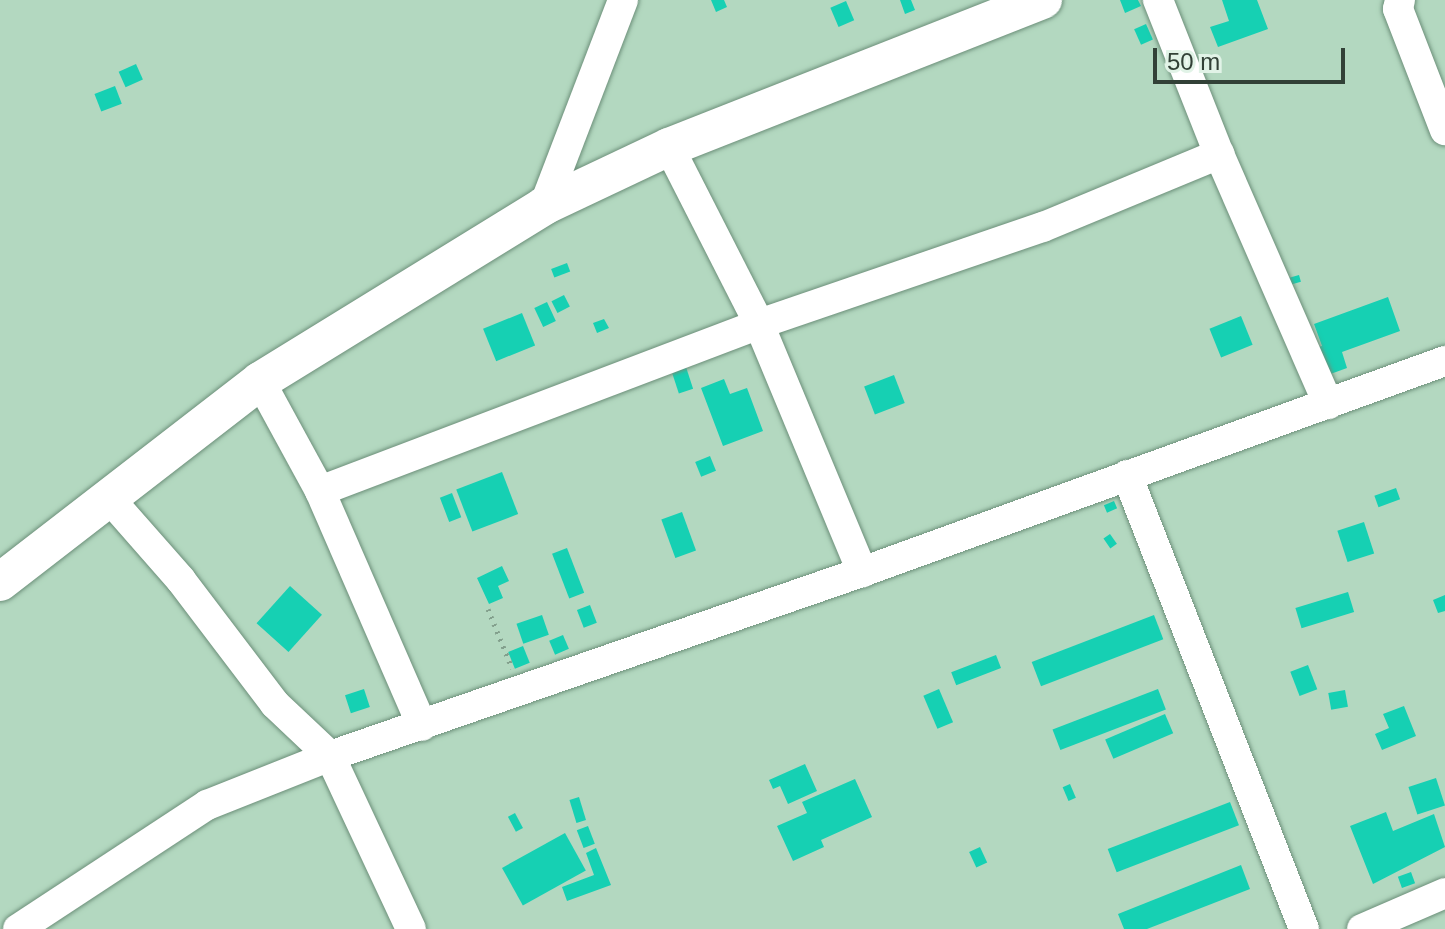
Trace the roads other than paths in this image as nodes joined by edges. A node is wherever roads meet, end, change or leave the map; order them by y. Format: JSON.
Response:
{"nodes":[{"id":1,"x":623,"y":0,"type":"edge"},
{"id":2,"x":1043,"y":0,"type":"edge"},
{"id":3,"x":1158,"y":0,"type":"edge"},
{"id":4,"x":1400,"y":0,"type":"edge"},
{"id":5,"x":1445,"y":130,"type":"edge"},
{"id":6,"x":669,"y":147,"type":"junction"},
{"id":7,"x":1219,"y":154,"type":"junction"},
{"id":8,"x":544,"y":206,"type":"junction"},
{"id":9,"x":759,"y":324,"type":"junction"},
{"id":10,"x":1445,"y":361,"type":"edge"},
{"id":11,"x":260,"y":381,"type":"junction"},
{"id":12,"x":1328,"y":404,"type":"junction"},
{"id":13,"x":1127,"y":475,"type":"junction"},
{"id":14,"x":320,"y":491,"type":"junction"},
{"id":15,"x":109,"y":498,"type":"junction"},
{"id":16,"x":862,"y":572,"type":"junction"},
{"id":17,"x":0,"y":582,"type":"edge"},
{"id":18,"x":422,"y":726,"type":"junction"},
{"id":19,"x":330,"y":756,"type":"junction"},
{"id":20,"x":1445,"y":893,"type":"edge"},
{"id":21,"x":18,"y":929,"type":"edge"},
{"id":22,"x":411,"y":929,"type":"edge"},
{"id":23,"x":1304,"y":929,"type":"edge"},
{"id":24,"x":1362,"y":929,"type":"edge"}],
"edges":[{"from":1,"to":8,"type":"street"},
{"from":2,"to":6,"type":"street"},
{"from":3,"to":7,"type":"street"},
{"from":4,"to":5,"type":"street"},
{"from":6,"to":8,"type":"street"},
{"from":6,"to":9,"type":"street"},
{"from":7,"to":9,"type":"street"},
{"from":7,"to":12,"type":"street"},
{"from":8,"to":11,"type":"street"},
{"from":9,"to":14,"type":"street"},
{"from":9,"to":16,"type":"street"},
{"from":10,"to":12,"type":"street"},
{"from":11,"to":14,"type":"street"},
{"from":11,"to":15,"type":"street"},
{"from":12,"to":13,"type":"street"},
{"from":13,"to":16,"type":"street"},
{"from":13,"to":23,"type":"street"},
{"from":14,"to":18,"type":"street"},
{"from":15,"to":17,"type":"street"},
{"from":15,"to":19,"type":"street"},
{"from":16,"to":18,"type":"street"},
{"from":18,"to":19,"type":"street"},
{"from":19,"to":21,"type":"street"},
{"from":19,"to":22,"type":"street"},
{"from":20,"to":24,"type":"street"}]}
